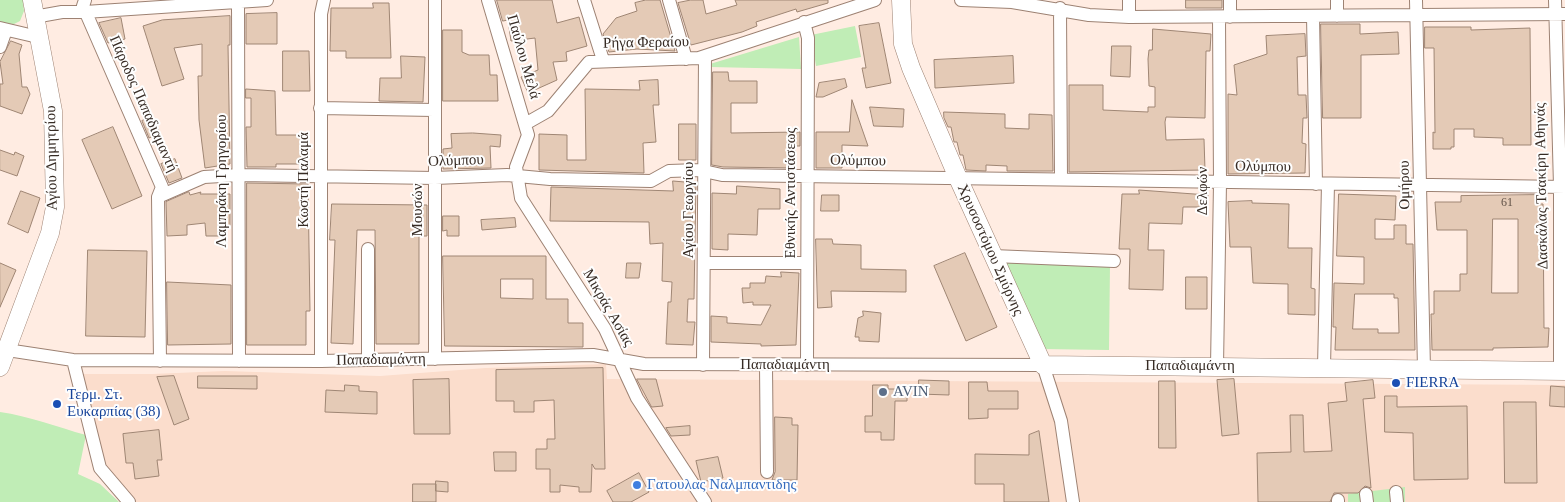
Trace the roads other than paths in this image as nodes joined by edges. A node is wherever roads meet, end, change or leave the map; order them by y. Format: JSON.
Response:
{"nodes":[{"id":1,"x":267,"y":0,"type":"edge"},
{"id":2,"x":324,"y":0,"type":"edge"},
{"id":3,"x":435,"y":0,"type":"edge"},
{"id":4,"x":488,"y":0,"type":"edge"},
{"id":5,"x":584,"y":0,"type":"edge"},
{"id":6,"x":669,"y":0,"type":"edge"},
{"id":7,"x":875,"y":0,"type":"edge"},
{"id":8,"x":901,"y":0,"type":"edge"},
{"id":9,"x":962,"y":0,"type":"edge"},
{"id":10,"x":1129,"y":0,"type":"edge"},
{"id":11,"x":1230,"y":0,"type":"edge"},
{"id":12,"x":1337,"y":0,"type":"edge"},
{"id":13,"x":1416,"y":0,"type":"edge"},
{"id":14,"x":1556,"y":0,"type":"edge"},
{"id":15,"x":231,"y":1,"type":"edge"},
{"id":16,"x":1031,"y":2,"type":"edge"},
{"id":17,"x":844,"y":5,"type":"edge"},
{"id":18,"x":85,"y":6,"type":"edge"},
{"id":19,"x":33,"y":8,"type":"edge"},
{"id":20,"x":1060,"y":8,"type":"junction"},
{"id":21,"x":1416,"y":14,"type":"junction"},
{"id":22,"x":1560,"y":14,"type":"edge"},
{"id":23,"x":1313,"y":16,"type":"junction"},
{"id":24,"x":1337,"y":16,"type":"junction"},
{"id":25,"x":1129,"y":17,"type":"junction"},
{"id":26,"x":1224,"y":17,"type":"junction"},
{"id":27,"x":804,"y":22,"type":"junction"},
{"id":28,"x":3,"y":29,"type":"edge"},
{"id":29,"x":38,"y":37,"type":"junction"},
{"id":30,"x":0,"y":47,"type":"edge"},
{"id":31,"x":705,"y":56,"type":"junction"},
{"id":32,"x":686,"y":59,"type":"junction"},
{"id":33,"x":603,"y":60,"type":"junction"},
{"id":34,"x":320,"y":108,"type":"junction"},
{"id":35,"x":434,"y":110,"type":"junction"},
{"id":36,"x":525,"y":124,"type":"junction"},
{"id":37,"x":705,"y":171,"type":"junction"},
{"id":38,"x":239,"y":175,"type":"junction"},
{"id":39,"x":516,"y":176,"type":"junction"},
{"id":40,"x":807,"y":176,"type":"junction"},
{"id":41,"x":321,"y":177,"type":"junction"},
{"id":42,"x":435,"y":178,"type":"junction"},
{"id":43,"x":958,"y":178,"type":"junction"},
{"id":44,"x":1061,"y":179,"type":"junction"},
{"id":45,"x":1220,"y":182,"type":"junction"},
{"id":46,"x":1322,"y":184,"type":"junction"},
{"id":47,"x":1421,"y":185,"type":"junction"},
{"id":48,"x":1562,"y":186,"type":"edge"},
{"id":49,"x":158,"y":197,"type":"junction"},
{"id":50,"x":368,"y":249,"type":"dead end"},
{"id":51,"x":993,"y":256,"type":"junction"},
{"id":52,"x":1114,"y":261,"type":"dead end"},
{"id":53,"x":704,"y":263,"type":"junction"},
{"id":54,"x":807,"y":263,"type":"junction"},
{"id":55,"x":3,"y":349,"type":"edge"},
{"id":56,"x":435,"y":359,"type":"junction"},
{"id":57,"x":619,"y":359,"type":"junction"},
{"id":58,"x":73,"y":360,"type":"junction"},
{"id":59,"x":368,"y":360,"type":"junction"},
{"id":60,"x":160,"y":361,"type":"junction"},
{"id":61,"x":239,"y":361,"type":"junction"},
{"id":62,"x":321,"y":361,"type":"junction"},
{"id":63,"x":703,"y":365,"type":"junction"},
{"id":64,"x":807,"y":365,"type":"junction"},
{"id":65,"x":1043,"y":365,"type":"junction"},
{"id":66,"x":766,"y":366,"type":"junction"},
{"id":67,"x":1217,"y":366,"type":"junction"},
{"id":68,"x":1324,"y":367,"type":"junction"},
{"id":69,"x":0,"y":368,"type":"edge"},
{"id":70,"x":1424,"y":369,"type":"junction"},
{"id":71,"x":1563,"y":371,"type":"edge"},
{"id":72,"x":767,"y":472,"type":"dead end"},
{"id":73,"x":129,"y":502,"type":"edge"},
{"id":74,"x":705,"y":502,"type":"edge"},
{"id":75,"x":1073,"y":502,"type":"edge"}],
"edges":[{"from":1,"to":15,"type":"street"},
{"from":2,"to":34,"type":"street","name":"Κωστή Παλαμά"},
{"from":3,"to":35,"type":"street","name":"Μουσών"},
{"from":4,"to":36,"type":"street","name":"Παύλου Μελά"},
{"from":5,"to":33,"type":"street"},
{"from":6,"to":32,"type":"street"},
{"from":7,"to":17,"type":"street","name":"Ρήγα Φεραίου"},
{"from":8,"to":43,"type":"street","name":"Χρυσοστόμου Σμύρνης"},
{"from":9,"to":16,"type":"street"},
{"from":10,"to":25,"type":"street"},
{"from":11,"to":26,"type":"street","name":"Δελφών"},
{"from":12,"to":24,"type":"street"},
{"from":13,"to":21,"type":"street","name":"Ομήρου"},
{"from":14,"to":22,"type":"street","name":"Δασκάλας Τσακίρη Αθηνάς"},
{"from":15,"to":18,"type":"street"},
{"from":15,"to":38,"type":"street","name":"Λαμπράκη Γρηγορίου"},
{"from":16,"to":20,"type":"street"},
{"from":17,"to":27,"type":"street","name":"Ρήγα Φεραίου"},
{"from":18,"to":19,"type":"street"},
{"from":18,"to":49,"type":"street","name":"Πάροδος Παπαδιαμαντή"},
{"from":19,"to":29,"type":"street","name":"Αγίου Δημητρίου"},
{"from":20,"to":25,"type":"street"},
{"from":20,"to":44,"type":"street"},
{"from":21,"to":22,"type":"street"},
{"from":21,"to":24,"type":"street"},
{"from":21,"to":47,"type":"street","name":"Ομήρου"},
{"from":22,"to":48,"type":"street","name":"Δασκάλας Τσακίρη Αθηνάς"},
{"from":23,"to":24,"type":"street"},
{"from":23,"to":26,"type":"street"},
{"from":23,"to":46,"type":"street"},
{"from":25,"to":26,"type":"street"},
{"from":26,"to":45,"type":"street","name":"Δελφών"},
{"from":27,"to":31,"type":"street","name":"Ρήγα Φεραίου"},
{"from":27,"to":40,"type":"street","name":"Εθνικής Αντιστάσεως"},
{"from":28,"to":29,"type":"street"},
{"from":28,"to":30,"type":"street"},
{"from":29,"to":55,"type":"street","name":"Αγίου Δημητρίου"},
{"from":31,"to":32,"type":"street","name":"Ρήγα Φεραίου"},
{"from":31,"to":37,"type":"street","name":"Αγίου Γεωργίου"},
{"from":32,"to":33,"type":"street","name":"Ρήγα Φεραίου"},
{"from":33,"to":36,"type":"street","name":"Ρήγα Φεραίου"},
{"from":34,"to":35,"type":"street"},
{"from":34,"to":41,"type":"street","name":"Κωστή Παλαμά"},
{"from":35,"to":42,"type":"street","name":"Μουσών"},
{"from":36,"to":39,"type":"street","name":"Μικράς Ασίας"},
{"from":37,"to":39,"type":"street","name":"Ολύμπου"},
{"from":37,"to":40,"type":"street","name":"Ολύμπου"},
{"from":37,"to":53,"type":"street","name":"Αγίου Γεωργίου"},
{"from":38,"to":41,"type":"street","name":"Ολύμπου"},
{"from":38,"to":49,"type":"street","name":"Ολύμπου"},
{"from":38,"to":61,"type":"street","name":"Λαμπράκη Γρηγορίου"},
{"from":39,"to":42,"type":"street","name":"Ολύμπου"},
{"from":39,"to":57,"type":"street","name":"Μικράς Ασίας"},
{"from":40,"to":43,"type":"street","name":"Ολύμπου"},
{"from":40,"to":54,"type":"street","name":"Εθνικής Αντιστάσεως"},
{"from":41,"to":42,"type":"street","name":"Ολύμπου"},
{"from":41,"to":62,"type":"street","name":"Κωστή Παλαμά"},
{"from":42,"to":56,"type":"street","name":"Μουσών"},
{"from":43,"to":44,"type":"street","name":"Ολύμπου"},
{"from":43,"to":51,"type":"street","name":"Χρυσοστόμου Σμύρνης"},
{"from":44,"to":45,"type":"street","name":"Ολύμπου"},
{"from":45,"to":46,"type":"street","name":"Ολύμπου"},
{"from":45,"to":67,"type":"street","name":"Δελφών"},
{"from":46,"to":47,"type":"street","name":"Ολύμπου"},
{"from":46,"to":68,"type":"street"},
{"from":47,"to":48,"type":"street","name":"Ολύμπου"},
{"from":47,"to":70,"type":"street","name":"Ομήρου"},
{"from":48,"to":71,"type":"street","name":"Δασκάλας Τσακίρη Αθηνάς"},
{"from":49,"to":60,"type":"street","name":"Πάροδος Παπαδιαμαντή"},
{"from":50,"to":59,"type":"street"},
{"from":51,"to":52,"type":"street"},
{"from":51,"to":65,"type":"street","name":"Χρυσοστόμου Σμύρνης"},
{"from":53,"to":54,"type":"street"},
{"from":53,"to":63,"type":"street","name":"Αγίου Γεωργίου"},
{"from":54,"to":64,"type":"street","name":"Εθνικής Αντιστάσεως"},
{"from":55,"to":58,"type":"street","name":"Παπαδιαμάντη"},
{"from":55,"to":69,"type":"street","name":"Αγίου Δημητρίου"},
{"from":56,"to":57,"type":"street","name":"Παπαδιαμάντη"},
{"from":56,"to":59,"type":"street","name":"Παπαδιαμάντη"},
{"from":57,"to":63,"type":"street","name":"Παπαδιαμάντη"},
{"from":57,"to":74,"type":"street","name":"Μικράς Ασίας"},
{"from":58,"to":60,"type":"street","name":"Παπαδιαμάντη"},
{"from":58,"to":73,"type":"street"},
{"from":59,"to":62,"type":"street","name":"Παπαδιαμάντη"},
{"from":60,"to":61,"type":"street","name":"Παπαδιαμάντη"},
{"from":61,"to":62,"type":"street","name":"Παπαδιαμάντη"},
{"from":63,"to":66,"type":"street","name":"Παπαδιαμάντη"},
{"from":64,"to":65,"type":"street","name":"Παπαδιαμάντη"},
{"from":64,"to":66,"type":"street","name":"Παπαδιαμάντη"},
{"from":65,"to":67,"type":"street","name":"Παπαδιαμάντη"},
{"from":65,"to":75,"type":"street","name":"Χρυσοστόμου Σμύρνης"},
{"from":66,"to":72,"type":"street"},
{"from":67,"to":68,"type":"street","name":"Παπαδιαμάντη"},
{"from":68,"to":70,"type":"street","name":"Παπαδιαμάντη"},
{"from":70,"to":71,"type":"street","name":"Παπαδιαμάντη"}]}
